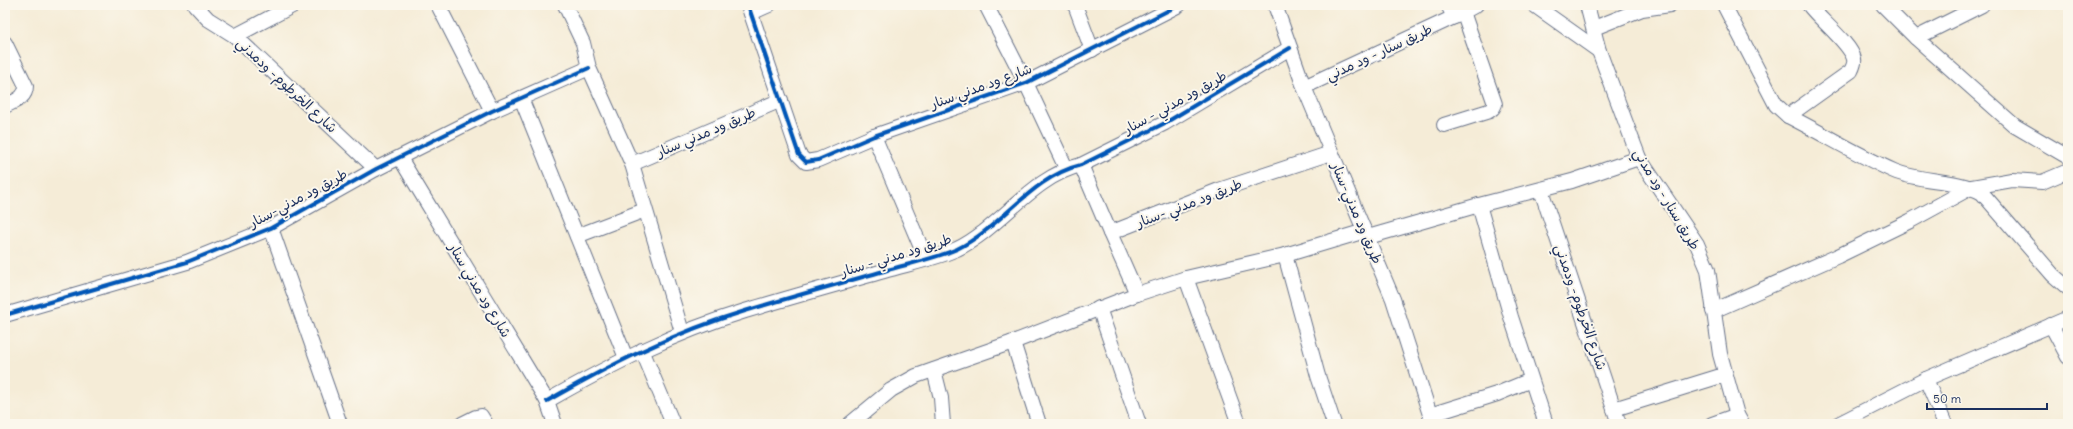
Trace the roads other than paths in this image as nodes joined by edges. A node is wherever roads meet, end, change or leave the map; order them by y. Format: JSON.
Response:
{"nodes":[{"id":1,"x":195,"y":5,"type":"edge"},
{"id":2,"x":294,"y":5,"type":"edge"},
{"id":3,"x":438,"y":5,"type":"edge"},
{"id":4,"x":565,"y":5,"type":"edge"},
{"id":5,"x":769,"y":5,"type":"edge"},
{"id":6,"x":986,"y":5,"type":"edge"},
{"id":7,"x":1075,"y":5,"type":"edge"},
{"id":8,"x":1179,"y":5,"type":"edge"},
{"id":9,"x":1275,"y":5,"type":"edge"},
{"id":10,"x":1476,"y":5,"type":"edge"},
{"id":11,"x":1534,"y":5,"type":"edge"},
{"id":12,"x":1587,"y":5,"type":"edge"},
{"id":13,"x":1670,"y":5,"type":"edge"},
{"id":14,"x":1724,"y":5,"type":"edge"},
{"id":15,"x":1809,"y":5,"type":"edge"},
{"id":16,"x":1883,"y":5,"type":"edge"},
{"id":17,"x":1982,"y":5,"type":"edge"},
{"id":18,"x":750,"y":9,"type":"edge"},
{"id":19,"x":1455,"y":12,"type":"edge"},
{"id":20,"x":1594,"y":28,"type":"junction"},
{"id":21,"x":235,"y":36,"type":"junction"},
{"id":22,"x":1916,"y":38,"type":"junction"},
{"id":23,"x":5,"y":43,"type":"edge"},
{"id":24,"x":1290,"y":48,"type":"junction"},
{"id":25,"x":1092,"y":50,"type":"junction"},
{"id":26,"x":1599,"y":51,"type":"junction"},
{"id":27,"x":589,"y":68,"type":"junction"},
{"id":28,"x":1026,"y":83,"type":"junction"},
{"id":29,"x":1304,"y":87,"type":"junction"},
{"id":30,"x":521,"y":98,"type":"junction"},
{"id":31,"x":781,"y":100,"type":"junction"},
{"id":32,"x":5,"y":106,"type":"edge"},
{"id":33,"x":492,"y":112,"type":"junction"},
{"id":34,"x":1788,"y":116,"type":"junction"},
{"id":35,"x":1444,"y":125,"type":"dead end"},
{"id":36,"x":874,"y":136,"type":"junction"},
{"id":37,"x":1331,"y":153,"type":"junction"},
{"id":38,"x":2068,"y":156,"type":"edge"},
{"id":39,"x":400,"y":158,"type":"junction"},
{"id":40,"x":1639,"y":158,"type":"junction"},
{"id":41,"x":632,"y":164,"type":"junction"},
{"id":42,"x":1081,"y":165,"type":"junction"},
{"id":43,"x":1066,"y":168,"type":"junction"},
{"id":44,"x":376,"y":169,"type":"junction"},
{"id":45,"x":2068,"y":171,"type":"edge"},
{"id":46,"x":1972,"y":187,"type":"junction"},
{"id":47,"x":1541,"y":190,"type":"junction"},
{"id":48,"x":1479,"y":205,"type":"junction"},
{"id":49,"x":646,"y":210,"type":"junction"},
{"id":50,"x":271,"y":228,"type":"junction"},
{"id":51,"x":1110,"y":233,"type":"junction"},
{"id":52,"x":1367,"y":234,"type":"junction"},
{"id":53,"x":577,"y":236,"type":"junction"},
{"id":54,"x":1285,"y":255,"type":"junction"},
{"id":55,"x":926,"y":259,"type":"junction"},
{"id":56,"x":1186,"y":278,"type":"junction"},
{"id":57,"x":2068,"y":288,"type":"edge"},
{"id":58,"x":1137,"y":294,"type":"junction"},
{"id":59,"x":1099,"y":308,"type":"junction"},
{"id":60,"x":1714,"y":311,"type":"junction"},
{"id":61,"x":5,"y":315,"type":"edge"},
{"id":62,"x":2068,"y":318,"type":"edge"},
{"id":63,"x":2051,"y":325,"type":"junction"},
{"id":64,"x":682,"y":332,"type":"junction"},
{"id":65,"x":1013,"y":342,"type":"junction"},
{"id":66,"x":642,"y":350,"type":"junction"},
{"id":67,"x":2068,"y":357,"type":"edge"},
{"id":68,"x":626,"y":358,"type":"junction"},
{"id":69,"x":934,"y":370,"type":"junction"},
{"id":70,"x":1724,"y":374,"type":"junction"},
{"id":71,"x":1926,"y":379,"type":"junction"},
{"id":72,"x":1531,"y":380,"type":"junction"},
{"id":73,"x":547,"y":401,"type":"junction"},
{"id":74,"x":1614,"y":408,"type":"junction"},
{"id":75,"x":1432,"y":419,"type":"edge"},
{"id":76,"x":1739,"y":420,"type":"edge"},
{"id":77,"x":340,"y":424,"type":"edge"},
{"id":78,"x":462,"y":424,"type":"edge"},
{"id":79,"x":486,"y":424,"type":"edge"},
{"id":80,"x":555,"y":424,"type":"edge"},
{"id":81,"x":673,"y":424,"type":"edge"},
{"id":82,"x":850,"y":424,"type":"edge"},
{"id":83,"x":943,"y":424,"type":"edge"},
{"id":84,"x":1039,"y":424,"type":"edge"},
{"id":85,"x":1139,"y":424,"type":"edge"},
{"id":86,"x":1239,"y":424,"type":"edge"},
{"id":87,"x":1334,"y":424,"type":"edge"},
{"id":88,"x":1546,"y":424,"type":"edge"},
{"id":89,"x":1620,"y":424,"type":"edge"},
{"id":90,"x":1712,"y":424,"type":"edge"},
{"id":91,"x":1838,"y":424,"type":"edge"},
{"id":92,"x":1945,"y":424,"type":"edge"}],
"edges":[{"from":1,"to":21,"type":"street","name":"شارع الخرطوم- ودمدني"},
{"from":2,"to":21,"type":"street"},
{"from":3,"to":33,"type":"street"},
{"from":4,"to":27,"type":"street"},
{"from":5,"to":18,"type":"street"},
{"from":6,"to":28,"type":"street"},
{"from":7,"to":25,"type":"street"},
{"from":8,"to":25,"type":"street","name":"شارع ود مدني سنار"},
{"from":9,"to":24,"type":"street","name":"طريق ود مدني-سنار"},
{"from":10,"to":19,"type":"street","name":"طريق سنار - ود مدني"},
{"from":11,"to":26,"type":"street"},
{"from":12,"to":20,"type":"street","name":"طريق سنار - ود مدني"},
{"from":13,"to":20,"type":"street"},
{"from":14,"to":34,"type":"street"},
{"from":15,"to":34,"type":"street"},
{"from":16,"to":22,"type":"street"},
{"from":17,"to":22,"type":"street"},
{"from":18,"to":31,"type":"street"},
{"from":19,"to":29,"type":"street","name":"طريق سنار - ود مدني"},
{"from":19,"to":35,"type":"street"},
{"from":20,"to":26,"type":"street","name":"طريق سنار - ود مدني"},
{"from":21,"to":44,"type":"street","name":"شارع الخرطوم- ودمدني"},
{"from":22,"to":38,"type":"street"},
{"from":23,"to":32,"type":"street"},
{"from":24,"to":29,"type":"street","name":"طريق ود مدني-سنار"},
{"from":24,"to":42,"type":"street","name":"طريق ود مدني - سنار"},
{"from":25,"to":28,"type":"street","name":"شارع ود مدني سنار"},
{"from":26,"to":40,"type":"street","name":"طريق سنار - ود مدني"},
{"from":27,"to":30,"type":"street","name":"طريق ود مدني-سنار"},
{"from":27,"to":41,"type":"street"},
{"from":28,"to":36,"type":"street","name":"شارع ود مدني سنار"},
{"from":28,"to":43,"type":"street"},
{"from":29,"to":37,"type":"street","name":"طريق ود مدني-سنار"},
{"from":30,"to":33,"type":"street","name":"طريق ود مدني-سنار"},
{"from":30,"to":53,"type":"street"},
{"from":31,"to":36,"type":"street","name":"شارع ود مدني سنار"},
{"from":31,"to":41,"type":"street","name":"طريق ود مدني سنار"},
{"from":33,"to":39,"type":"street","name":"طريق ود مدني-سنار"},
{"from":34,"to":46,"type":"street"},
{"from":36,"to":55,"type":"street","name":"طريق ود مدني - سنار"},
{"from":37,"to":51,"type":"street","name":"طريق ود مدني -سنار"},
{"from":37,"to":52,"type":"street","name":"طريق ود مدني-سنار"},
{"from":39,"to":44,"type":"street","name":"طريق ود مدني-سنار"},
{"from":39,"to":73,"type":"street","name":"شارع ود مدني سنار"},
{"from":40,"to":47,"type":"street"},
{"from":40,"to":60,"type":"street","name":"طريق سنار - ود مدني"},
{"from":41,"to":49,"type":"street"},
{"from":42,"to":43,"type":"street","name":"طريق ود مدني - سنار"},
{"from":42,"to":51,"type":"street"},
{"from":43,"to":55,"type":"street","name":"طريق ود مدني - سنار"},
{"from":44,"to":50,"type":"street","name":"طريق ود مدني-سنار"},
{"from":45,"to":46,"type":"street"},
{"from":46,"to":57,"type":"street"},
{"from":46,"to":60,"type":"street"},
{"from":47,"to":48,"type":"street"},
{"from":47,"to":74,"type":"street","name":"شارع الخرطوم- ودمدني"},
{"from":48,"to":52,"type":"street"},
{"from":48,"to":72,"type":"street"},
{"from":49,"to":53,"type":"street"},
{"from":49,"to":64,"type":"street"},
{"from":50,"to":61,"type":"street","name":"طريق ود مدني-سنار"},
{"from":50,"to":77,"type":"street","name":"طريق ود مدني-سنار"},
{"from":51,"to":58,"type":"street"},
{"from":52,"to":54,"type":"street"},
{"from":52,"to":75,"type":"street","name":"طريق ود مدني-سنار"},
{"from":53,"to":68,"type":"street"},
{"from":54,"to":56,"type":"street"},
{"from":54,"to":87,"type":"street"},
{"from":55,"to":64,"type":"street","name":"طريق ود مدني - سنار"},
{"from":56,"to":58,"type":"street"},
{"from":56,"to":86,"type":"street"},
{"from":58,"to":59,"type":"street"},
{"from":59,"to":65,"type":"street"},
{"from":59,"to":85,"type":"street"},
{"from":60,"to":70,"type":"street"},
{"from":62,"to":63,"type":"street"},
{"from":63,"to":67,"type":"street"},
{"from":63,"to":71,"type":"street"},
{"from":64,"to":66,"type":"street","name":"طريق ود مدني - سنار"},
{"from":65,"to":69,"type":"street"},
{"from":65,"to":84,"type":"street"},
{"from":66,"to":68,"type":"street","name":"طريق ود مدني - سنار"},
{"from":66,"to":81,"type":"street"},
{"from":68,"to":73,"type":"street","name":"طريق ود مدني - سنار"},
{"from":69,"to":82,"type":"street"},
{"from":69,"to":83,"type":"street"},
{"from":70,"to":74,"type":"street"},
{"from":70,"to":76,"type":"street"},
{"from":71,"to":91,"type":"street"},
{"from":71,"to":92,"type":"street"},
{"from":72,"to":75,"type":"street"},
{"from":72,"to":88,"type":"street"},
{"from":73,"to":80,"type":"street","name":"شارع ود مدني سنار"},
{"from":74,"to":89,"type":"street","name":"شارع الخرطوم- ودمدني"},
{"from":76,"to":90,"type":"street"},
{"from":78,"to":79,"type":"street"}]}
